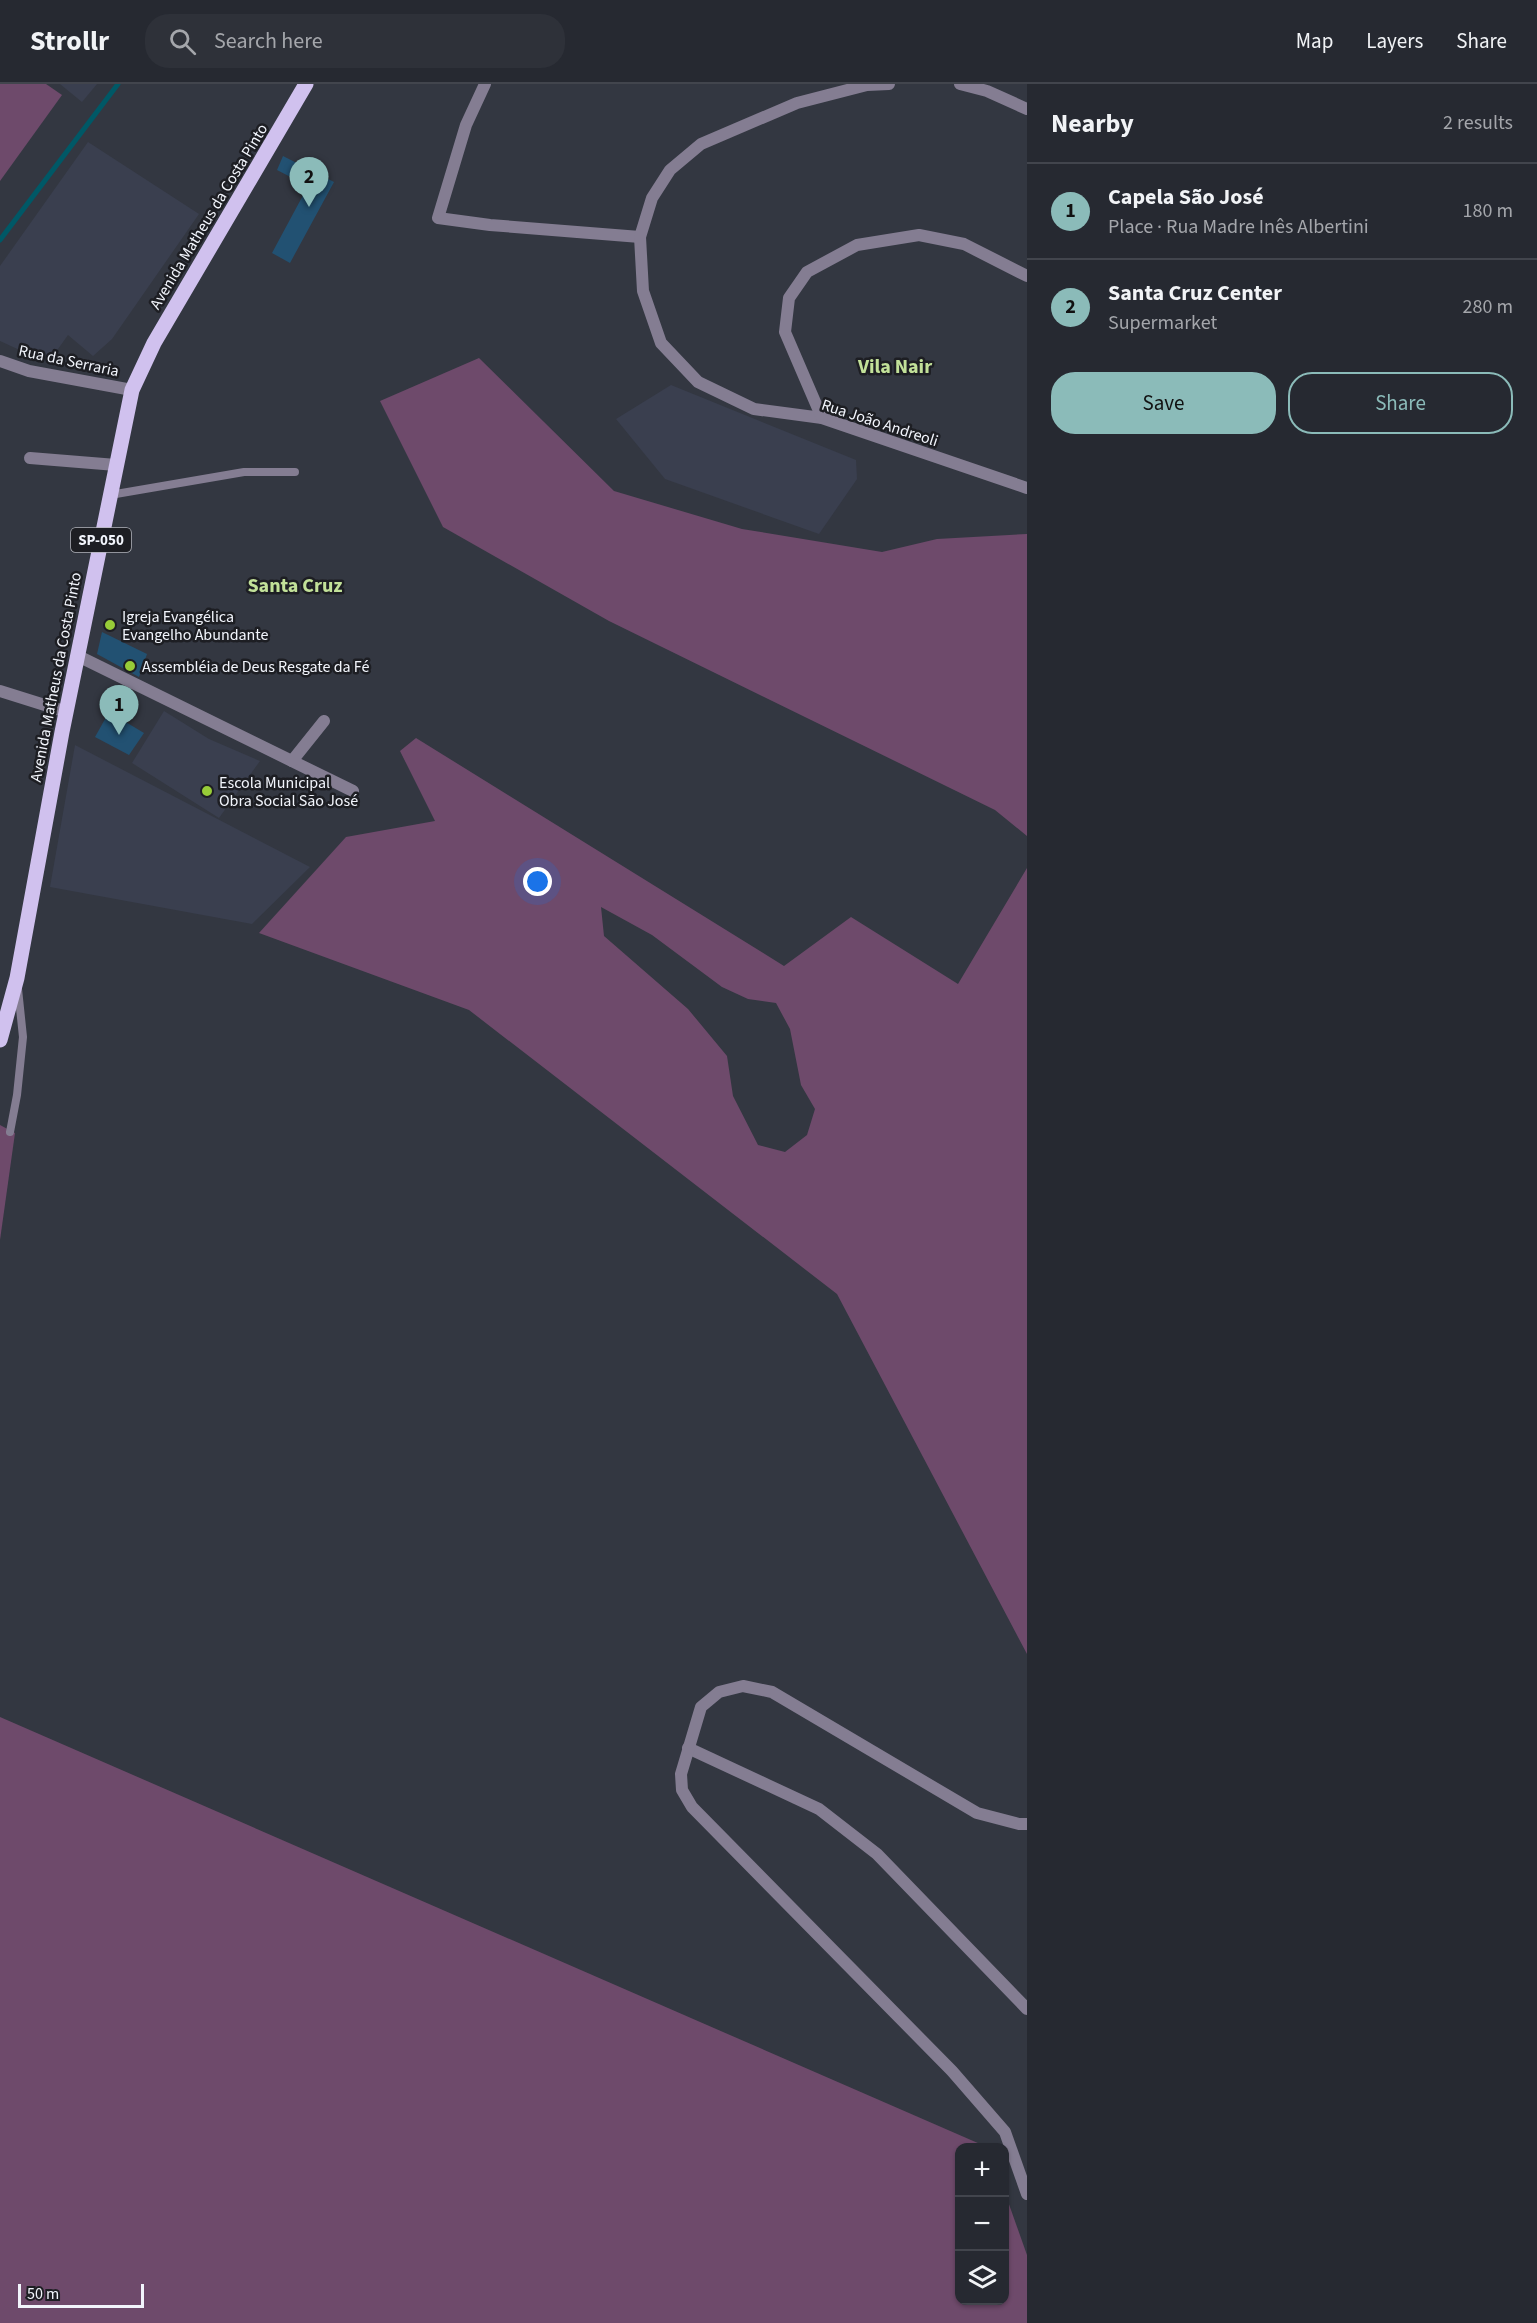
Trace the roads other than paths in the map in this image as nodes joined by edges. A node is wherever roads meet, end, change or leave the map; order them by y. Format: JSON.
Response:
{"nodes":[{"id":1,"x":306,"y":84,"type":"edge"},
{"id":2,"x":485,"y":84,"type":"edge"},
{"id":3,"x":890,"y":84,"type":"edge"},
{"id":4,"x":960,"y":84,"type":"edge"},
{"id":5,"x":1027,"y":109,"type":"edge"},
{"id":6,"x":640,"y":237,"type":"junction"},
{"id":7,"x":1027,"y":276,"type":"edge"},
{"id":8,"x":0,"y":361,"type":"edge"},
{"id":9,"x":132,"y":390,"type":"junction"},
{"id":10,"x":822,"y":418,"type":"junction"},
{"id":11,"x":30,"y":458,"type":"dead end"},
{"id":12,"x":116,"y":465,"type":"junction"},
{"id":13,"x":295,"y":472,"type":"dead end"},
{"id":14,"x":1027,"y":488,"type":"edge"},
{"id":15,"x":110,"y":495,"type":"junction"},
{"id":16,"x":78,"y":656,"type":"junction"},
{"id":17,"x":0,"y":691,"type":"edge"},
{"id":18,"x":67,"y":712,"type":"junction"},
{"id":19,"x":324,"y":721,"type":"dead end"},
{"id":20,"x":292,"y":761,"type":"junction"},
{"id":21,"x":353,"y":791,"type":"dead end"},
{"id":22,"x":17,"y":978,"type":"junction"},
{"id":23,"x":1,"y":1038,"type":"edge"},
{"id":24,"x":10,"y":1132,"type":"dead end"},
{"id":25,"x":688,"y":1748,"type":"junction"},
{"id":26,"x":1027,"y":1824,"type":"edge"},
{"id":27,"x":1027,"y":2009,"type":"edge"},
{"id":28,"x":1027,"y":2194,"type":"edge"}],
"edges":[{"from":1,"to":9,"type":"main road","name":"Avenida Matheus da Costa Pinto","number":"SP-050"},
{"from":2,"to":6,"type":"street"},
{"from":3,"to":6,"type":"street","name":"Rua João Andreoli"},
{"from":4,"to":5,"type":"street"},
{"from":6,"to":10,"type":"street","name":"Rua João Andreoli"},
{"from":7,"to":10,"type":"street"},
{"from":8,"to":9,"type":"street","name":"Rua da Serraria"},
{"from":9,"to":12,"type":"main road","name":"Avenida Matheus da Costa Pinto","number":"SP-050"},
{"from":10,"to":14,"type":"street","name":"Rua João Andreoli"},
{"from":11,"to":12,"type":"street"},
{"from":12,"to":15,"type":"main road","name":"Avenida Matheus da Costa Pinto","number":"SP-050"},
{"from":13,"to":15,"type":"lane"},
{"from":15,"to":16,"type":"main road","name":"Avenida Matheus da Costa Pinto","number":"SP-050"},
{"from":16,"to":18,"type":"main road","name":"Avenida Matheus da Costa Pinto","number":"SP-050"},
{"from":16,"to":20,"type":"street"},
{"from":17,"to":18,"type":"street"},
{"from":18,"to":22,"type":"main road","name":"Avenida Matheus da Costa Pinto","number":"SP-050"},
{"from":19,"to":20,"type":"street"},
{"from":20,"to":21,"type":"street"},
{"from":22,"to":23,"type":"main road","name":"Avenida Matheus da Costa Pinto","number":"SP-050"},
{"from":22,"to":24,"type":"lane"},
{"from":25,"to":26,"type":"street"},
{"from":25,"to":27,"type":"street"},
{"from":25,"to":28,"type":"street"}]}
